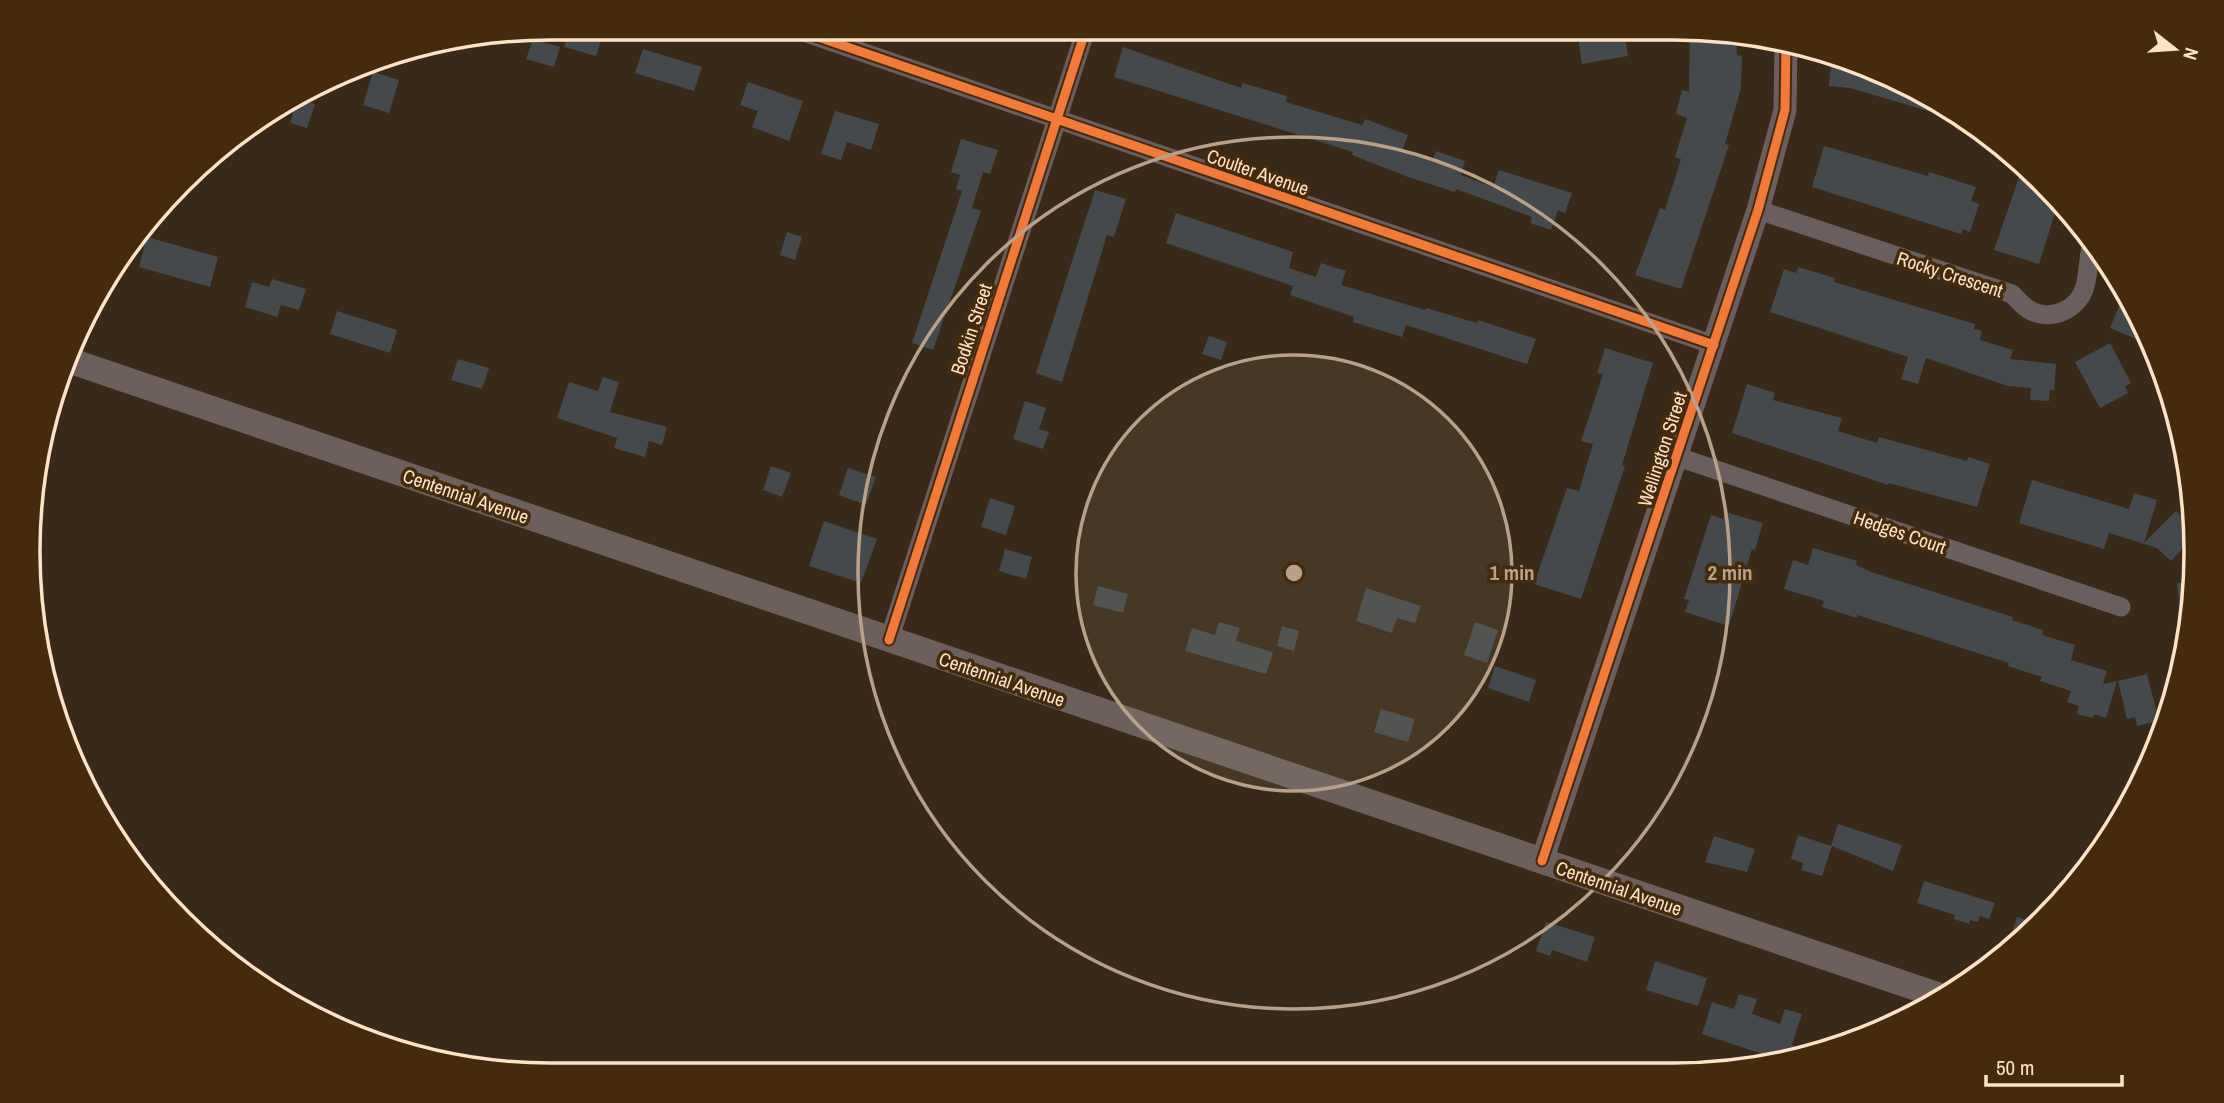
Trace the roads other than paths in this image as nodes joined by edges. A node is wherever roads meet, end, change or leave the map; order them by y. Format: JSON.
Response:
{"nodes":[{"id":1,"x":826,"y":40,"type":"edge"},
{"id":2,"x":1083,"y":40,"type":"edge"},
{"id":3,"x":1786,"y":53,"type":"edge"},
{"id":4,"x":1056,"y":120,"type":"junction"},
{"id":5,"x":1758,"y":210,"type":"junction"},
{"id":6,"x":2090,"y":256,"type":"edge"},
{"id":7,"x":1714,"y":345,"type":"junction"},
{"id":8,"x":76,"y":363,"type":"edge"},
{"id":9,"x":1678,"y":457,"type":"junction"},
{"id":10,"x":2121,"y":607,"type":"dead end"},
{"id":11,"x":889,"y":640,"type":"junction"},
{"id":12,"x":1542,"y":862,"type":"junction"},
{"id":13,"x":1930,"y":993,"type":"edge"}],
"edges":[{"from":1,"to":4,"type":"street","name":"Coulter Avenue"},
{"from":2,"to":4,"type":"street","name":"Bodkin Street"},
{"from":3,"to":5,"type":"street","name":"Wellington Street"},
{"from":4,"to":7,"type":"street","name":"Coulter Avenue"},
{"from":4,"to":11,"type":"street","name":"Bodkin Street"},
{"from":5,"to":6,"type":"street","name":"Rocky Crescent"},
{"from":5,"to":7,"type":"street","name":"Wellington Street"},
{"from":7,"to":9,"type":"street","name":"Wellington Street"},
{"from":8,"to":11,"type":"main road","name":"Centennial Avenue"},
{"from":9,"to":10,"type":"street","name":"Hedges Court"},
{"from":9,"to":12,"type":"street","name":"Wellington Street"},
{"from":11,"to":12,"type":"main road","name":"Centennial Avenue"},
{"from":12,"to":13,"type":"main road","name":"Centennial Avenue"}]}
